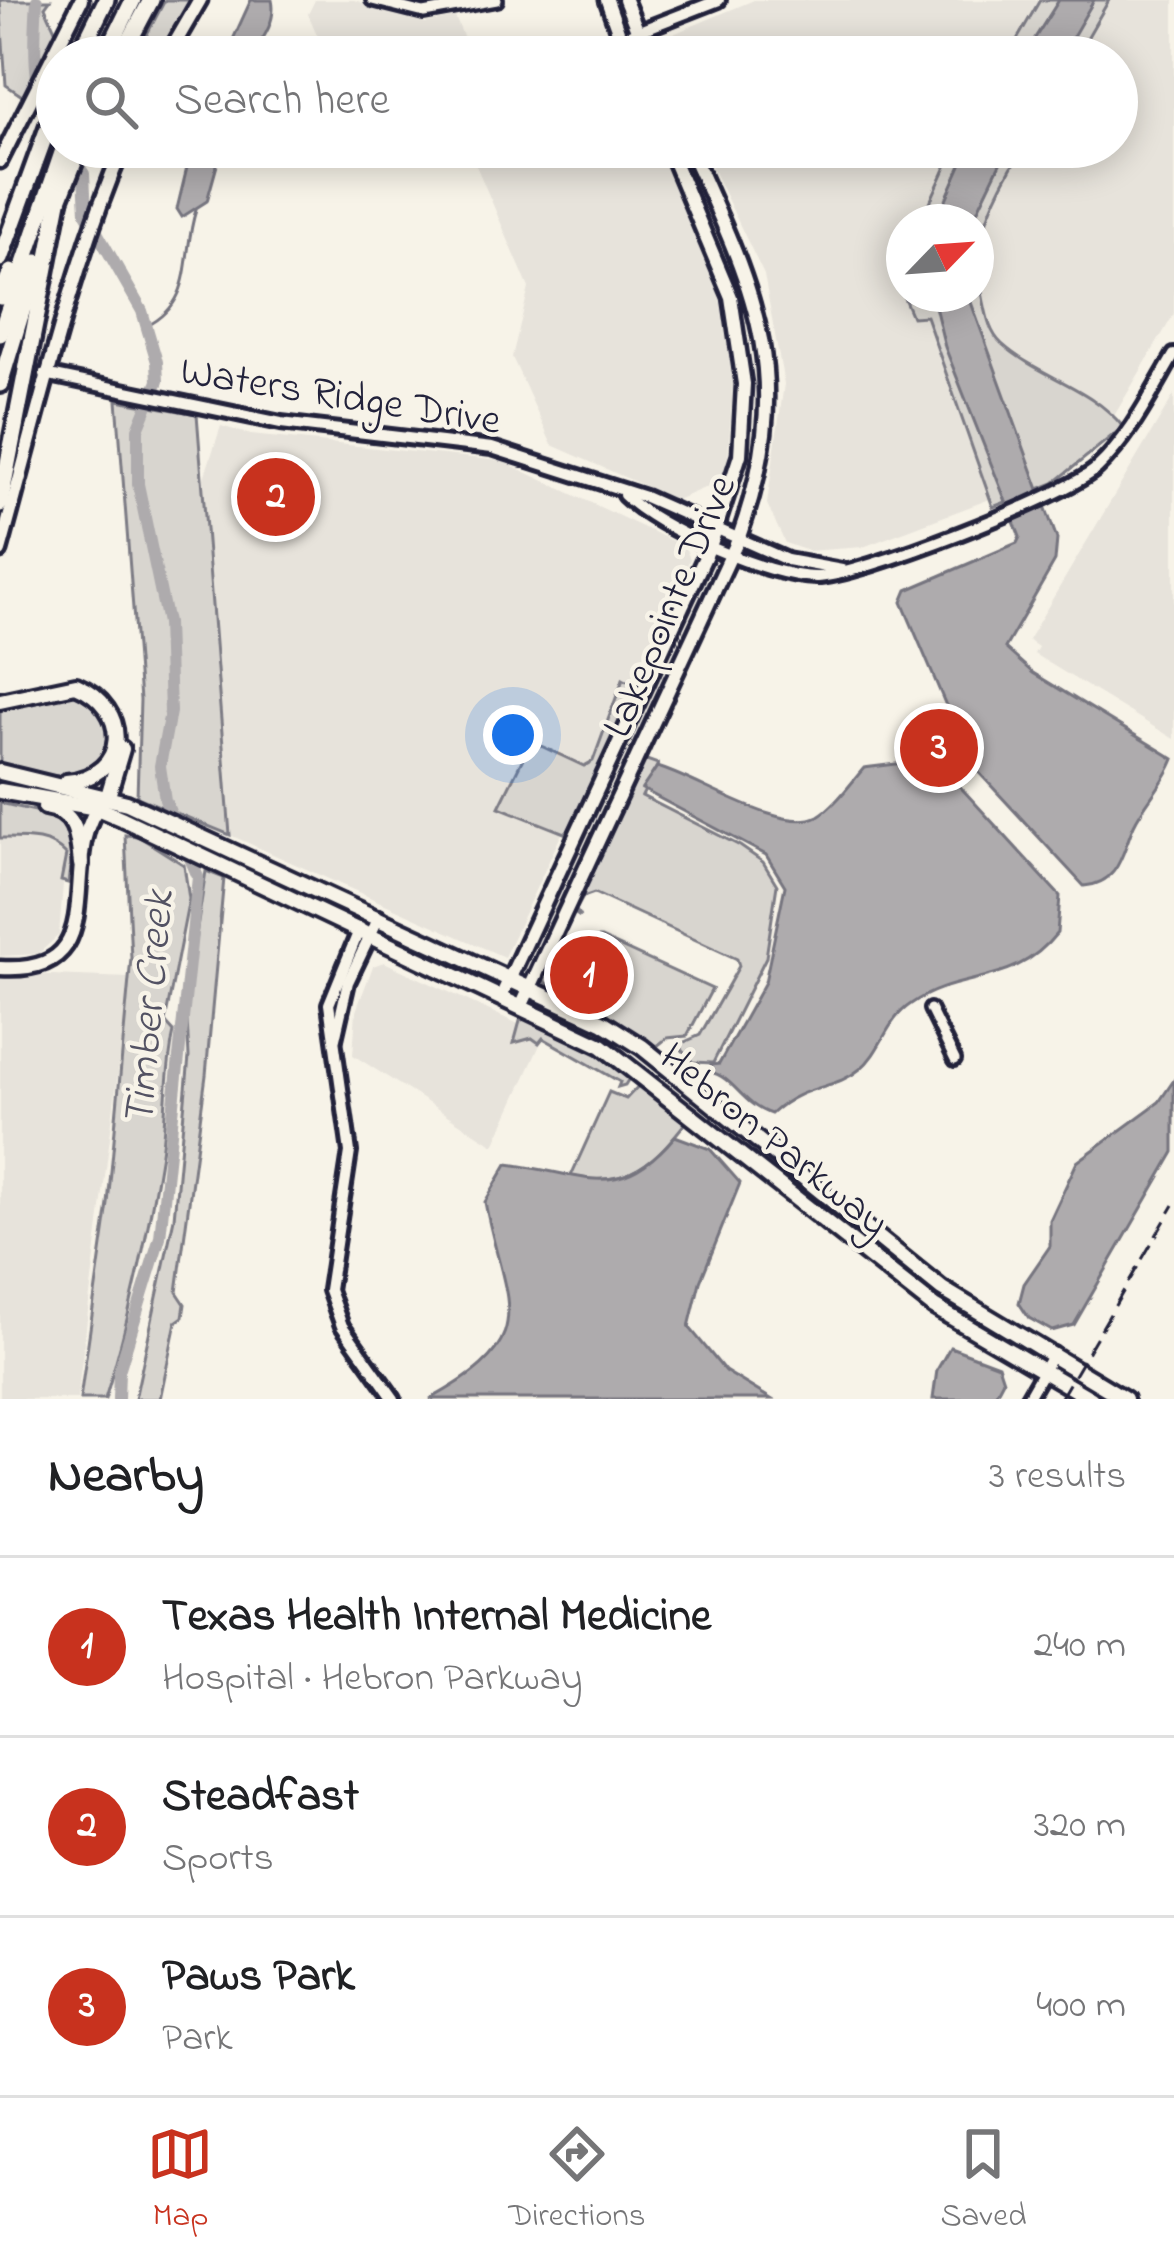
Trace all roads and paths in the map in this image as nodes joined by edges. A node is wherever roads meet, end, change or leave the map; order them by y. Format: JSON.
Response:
{"nodes":[{"id":1,"x":106,"y":0,"type":"edge"},
{"id":2,"x":137,"y":0,"type":"edge"},
{"id":3,"x":151,"y":0,"type":"edge"},
{"id":4,"x":200,"y":0,"type":"edge"},
{"id":5,"x":372,"y":0,"type":"edge"},
{"id":6,"x":497,"y":0,"type":"edge"},
{"id":7,"x":608,"y":0,"type":"edge"},
{"id":8,"x":625,"y":0,"type":"edge"},
{"id":9,"x":719,"y":0,"type":"edge"},
{"id":10,"x":78,"y":5,"type":"edge"},
{"id":11,"x":637,"y":32,"type":"junction"},
{"id":12,"x":62,"y":36,"type":"edge"},
{"id":13,"x":88,"y":36,"type":"edge"},
{"id":14,"x":117,"y":36,"type":"edge"},
{"id":15,"x":126,"y":36,"type":"edge"},
{"id":16,"x":131,"y":36,"type":"edge"},
{"id":17,"x":179,"y":36,"type":"edge"},
{"id":18,"x":618,"y":36,"type":"edge"},
{"id":19,"x":627,"y":36,"type":"edge"},
{"id":20,"x":638,"y":36,"type":"edge"},
{"id":21,"x":36,"y":88,"type":"edge"},
{"id":22,"x":36,"y":151,"type":"joint"},
{"id":23,"x":0,"y":158,"type":"edge"},
{"id":24,"x":55,"y":168,"type":"edge"},
{"id":25,"x":56,"y":168,"type":"edge"},
{"id":26,"x":72,"y":168,"type":"edge"},
{"id":27,"x":115,"y":168,"type":"edge"},
{"id":28,"x":677,"y":168,"type":"edge"},
{"id":29,"x":699,"y":168,"type":"edge"},
{"id":30,"x":59,"y":201,"type":"junction"},
{"id":31,"x":0,"y":231,"type":"edge"},
{"id":32,"x":729,"y":234,"type":"junction"},
{"id":33,"x":710,"y":242,"type":"junction"},
{"id":34,"x":0,"y":259,"type":"edge"},
{"id":35,"x":0,"y":297,"type":"edge"},
{"id":36,"x":0,"y":334,"type":"edge"},
{"id":37,"x":1174,"y":355,"type":"edge"},
{"id":38,"x":766,"y":369,"type":"junction"},
{"id":39,"x":743,"y":370,"type":"junction"},
{"id":40,"x":45,"y":374,"type":"junction"},
{"id":41,"x":0,"y":384,"type":"edge"},
{"id":42,"x":621,"y":493,"type":"junction"},
{"id":43,"x":0,"y":504,"type":"edge"},
{"id":44,"x":717,"y":530,"type":"junction"},
{"id":45,"x":711,"y":544,"type":"junction"},
{"id":46,"x":735,"y":548,"type":"junction"},
{"id":47,"x":0,"y":551,"type":"edge"},
{"id":48,"x":647,"y":682,"type":"junction"},
{"id":49,"x":0,"y":690,"type":"edge"},
{"id":50,"x":669,"y":690,"type":"junction"},
{"id":51,"x":0,"y":701,"type":"edge"},
{"id":52,"x":0,"y":772,"type":"edge"},
{"id":53,"x":50,"y":782,"type":"junction"},
{"id":54,"x":0,"y":793,"type":"edge"},
{"id":55,"x":108,"y":796,"type":"junction"},
{"id":56,"x":97,"y":808,"type":"junction"},
{"id":57,"x":125,"y":811,"type":"junction"},
{"id":58,"x":82,"y":864,"type":"junction"},
{"id":59,"x":373,"y":914,"type":"junction"},
{"id":60,"x":363,"y":934,"type":"junction"},
{"id":61,"x":0,"y":968,"type":"edge"},
{"id":62,"x":509,"y":977,"type":"junction"},
{"id":63,"x":531,"y":987,"type":"junction"},
{"id":64,"x":500,"y":998,"type":"junction"},
{"id":65,"x":521,"y":1007,"type":"junction"},
{"id":66,"x":930,"y":1009,"type":"dead end"},
{"id":67,"x":657,"y":1058,"type":"junction"},
{"id":68,"x":955,"y":1060,"type":"dead end"},
{"id":69,"x":644,"y":1075,"type":"junction"},
{"id":70,"x":845,"y":1208,"type":"junction"},
{"id":71,"x":832,"y":1225,"type":"junction"},
{"id":72,"x":1053,"y":1354,"type":"junction"},
{"id":73,"x":1043,"y":1371,"type":"junction"},
{"id":74,"x":394,"y":1399,"type":"edge"},
{"id":75,"x":1027,"y":1399,"type":"edge"},
{"id":76,"x":1091,"y":1399,"type":"edge"},
{"id":77,"x":1125,"y":1399,"type":"edge"}],
"edges":[{"from":1,"to":13,"type":"highway"},
{"from":2,"to":14,"type":"highway"},
{"from":2,"to":15,"type":"highway"},
{"from":3,"to":16,"type":"highway"},
{"from":4,"to":17,"type":"main road"},
{"from":5,"to":6,"type":"street"},
{"from":7,"to":18,"type":"main road"},
{"from":8,"to":11,"type":"main road"},
{"from":9,"to":11,"type":"street"},
{"from":10,"to":12,"type":"main road"},
{"from":11,"to":19,"type":"street"},
{"from":11,"to":20,"type":"main road"},
{"from":21,"to":23,"type":"main road"},
{"from":22,"to":31,"type":"highway"},
{"from":22,"to":34,"type":"highway"},
{"from":24,"to":35,"type":"highway"},
{"from":25,"to":36,"type":"highway"},
{"from":26,"to":30,"type":"highway"},
{"from":27,"to":40,"type":"main road"},
{"from":28,"to":33,"type":"main road","name":"Lakepointe Drive"},
{"from":29,"to":32,"type":"main road","name":"Lakepointe Drive"},
{"from":30,"to":41,"type":"highway"},
{"from":30,"to":43,"type":"highway"},
{"from":32,"to":33,"type":"main road"},
{"from":32,"to":38,"type":"main road","name":"Lakepointe Drive"},
{"from":33,"to":39,"type":"main road","name":"Lakepointe Drive"},
{"from":37,"to":46,"type":"street","name":"Waters Ridge Drive"},
{"from":38,"to":39,"type":"main road"},
{"from":38,"to":46,"type":"main road","name":"Lakepointe Drive"},
{"from":39,"to":44,"type":"main road","name":"Lakepointe Drive"},
{"from":40,"to":42,"type":"street","name":"Waters Ridge Drive"},
{"from":40,"to":47,"type":"main road"},
{"from":42,"to":44,"type":"street","name":"Waters Ridge Drive"},
{"from":42,"to":45,"type":"street","name":"Waters Ridge Drive"},
{"from":44,"to":45,"type":"main road","name":"Lakepointe Drive"},
{"from":44,"to":46,"type":"street","name":"Waters Ridge Drive"},
{"from":45,"to":46,"type":"street","name":"Waters Ridge Drive"},
{"from":45,"to":48,"type":"main road","name":"Lakepointe Drive"},
{"from":46,"to":50,"type":"main road","name":"Lakepointe Drive"},
{"from":48,"to":50,"type":"main road"},
{"from":48,"to":62,"type":"main road","name":"Lakepointe Drive"},
{"from":49,"to":55,"type":"main road"},
{"from":50,"to":63,"type":"main road","name":"Lakepointe Drive"},
{"from":51,"to":53,"type":"main road"},
{"from":52,"to":53,"type":"main road","name":"Hebron Parkway"},
{"from":53,"to":55,"type":"main road","name":"Hebron Parkway"},
{"from":54,"to":56,"type":"main road","name":"Hebron Parkway"},
{"from":54,"to":58,"type":"main road"},
{"from":55,"to":56,"type":"main road"},
{"from":55,"to":57,"type":"main road","name":"Hebron Parkway"},
{"from":56,"to":57,"type":"main road","name":"Hebron Parkway"},
{"from":56,"to":58,"type":"main road"},
{"from":57,"to":59,"type":"main road","name":"Hebron Parkway"},
{"from":57,"to":60,"type":"main road","name":"Hebron Parkway"},
{"from":58,"to":61,"type":"main road"},
{"from":59,"to":60,"type":"street"},
{"from":59,"to":62,"type":"main road","name":"Hebron Parkway"},
{"from":60,"to":64,"type":"main road","name":"Hebron Parkway"},
{"from":60,"to":74,"type":"street"},
{"from":62,"to":63,"type":"main road","name":"Hebron Parkway"},
{"from":62,"to":64,"type":"main road","name":"Lakepointe Drive"},
{"from":63,"to":65,"type":"main road","name":"Lakepointe Drive"},
{"from":63,"to":67,"type":"main road","name":"Hebron Parkway"},
{"from":64,"to":65,"type":"main road","name":"Hebron Parkway"},
{"from":65,"to":69,"type":"main road","name":"Hebron Parkway"},
{"from":66,"to":68,"type":"street"},
{"from":67,"to":69,"type":"main road"},
{"from":67,"to":70,"type":"main road","name":"Hebron Parkway"},
{"from":69,"to":71,"type":"main road","name":"Hebron Parkway"},
{"from":70,"to":71,"type":"main road"},
{"from":70,"to":72,"type":"main road","name":"Hebron Parkway"},
{"from":71,"to":73,"type":"main road","name":"Hebron Parkway"},
{"from":72,"to":73,"type":"street"},
{"from":72,"to":77,"type":"main road","name":"Hebron Parkway"},
{"from":73,"to":75,"type":"street"},
{"from":73,"to":76,"type":"main road","name":"Hebron Parkway"}]}
